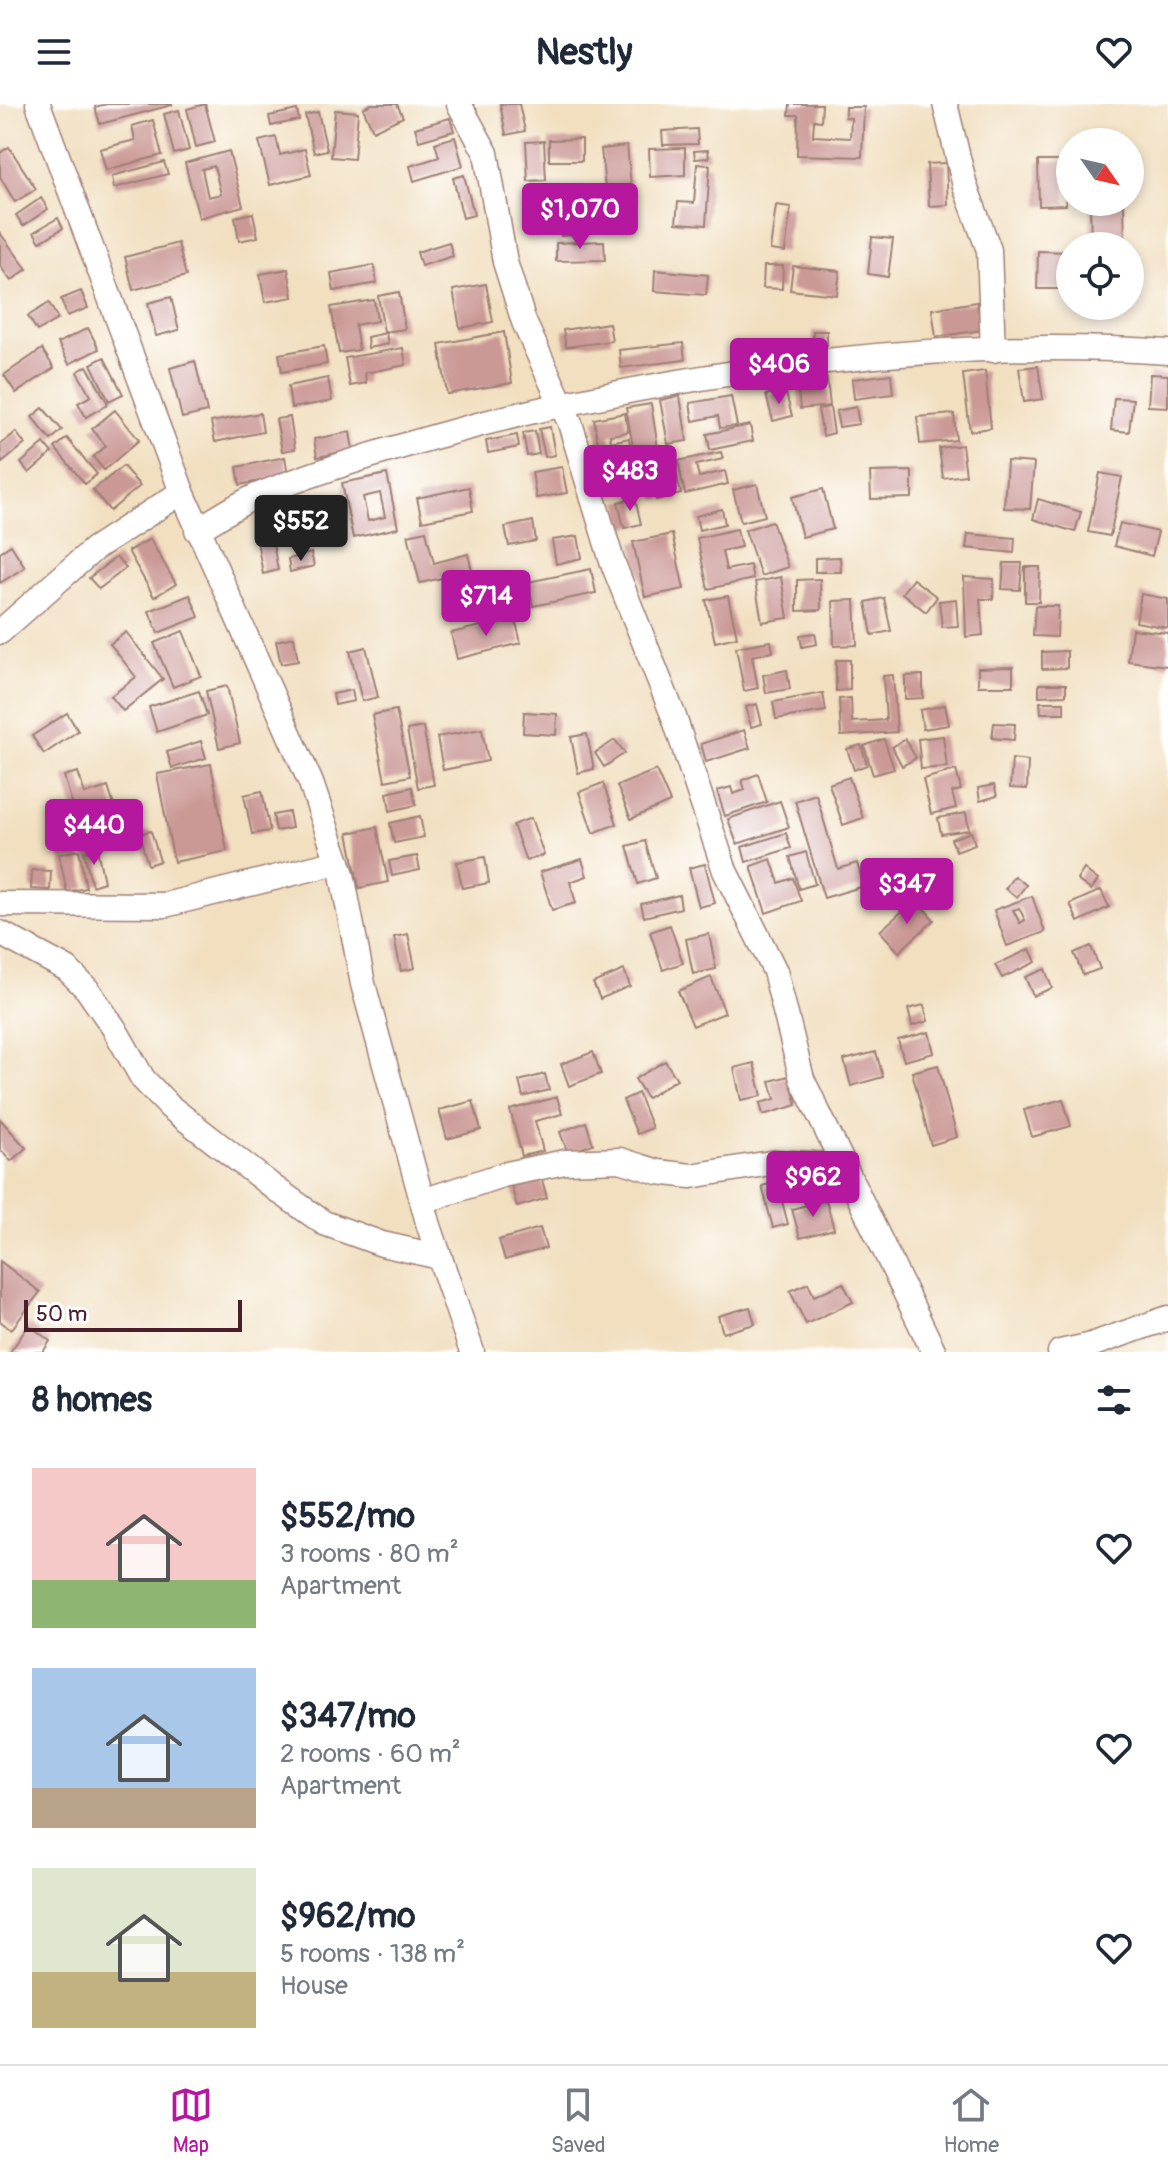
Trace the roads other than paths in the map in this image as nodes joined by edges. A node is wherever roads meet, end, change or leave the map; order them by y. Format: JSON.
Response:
{"nodes":[{"id":1,"x":38,"y":104,"type":"edge"},
{"id":2,"x":459,"y":104,"type":"edge"},
{"id":3,"x":945,"y":104,"type":"edge"},
{"id":4,"x":993,"y":350,"type":"junction"},
{"id":5,"x":1168,"y":352,"type":"edge"},
{"id":6,"x":561,"y":404,"type":"junction"},
{"id":7,"x":182,"y":492,"type":"junction"},
{"id":8,"x":197,"y":530,"type":"junction"},
{"id":9,"x":0,"y":632,"type":"edge"},
{"id":10,"x":338,"y":862,"type":"junction"},
{"id":11,"x":0,"y":904,"type":"edge"},
{"id":12,"x":0,"y":933,"type":"edge"},
{"id":13,"x":843,"y":1166,"type":"junction"},
{"id":14,"x":423,"y":1201,"type":"junction"},
{"id":15,"x":440,"y":1257,"type":"junction"},
{"id":16,"x":1168,"y":1318,"type":"edge"},
{"id":17,"x":472,"y":1352,"type":"edge"},
{"id":18,"x":934,"y":1352,"type":"edge"},
{"id":19,"x":1060,"y":1352,"type":"edge"}],
"edges":[{"from":1,"to":7,"type":"street"},
{"from":2,"to":6,"type":"street"},
{"from":3,"to":4,"type":"street"},
{"from":4,"to":5,"type":"street"},
{"from":4,"to":6,"type":"street"},
{"from":6,"to":8,"type":"street"},
{"from":6,"to":13,"type":"street"},
{"from":7,"to":8,"type":"street"},
{"from":7,"to":9,"type":"street"},
{"from":8,"to":10,"type":"street"},
{"from":10,"to":11,"type":"street"},
{"from":10,"to":14,"type":"street"},
{"from":12,"to":15,"type":"street"},
{"from":13,"to":14,"type":"street"},
{"from":13,"to":18,"type":"street"},
{"from":14,"to":15,"type":"street"},
{"from":15,"to":17,"type":"street"},
{"from":16,"to":19,"type":"street"}]}
